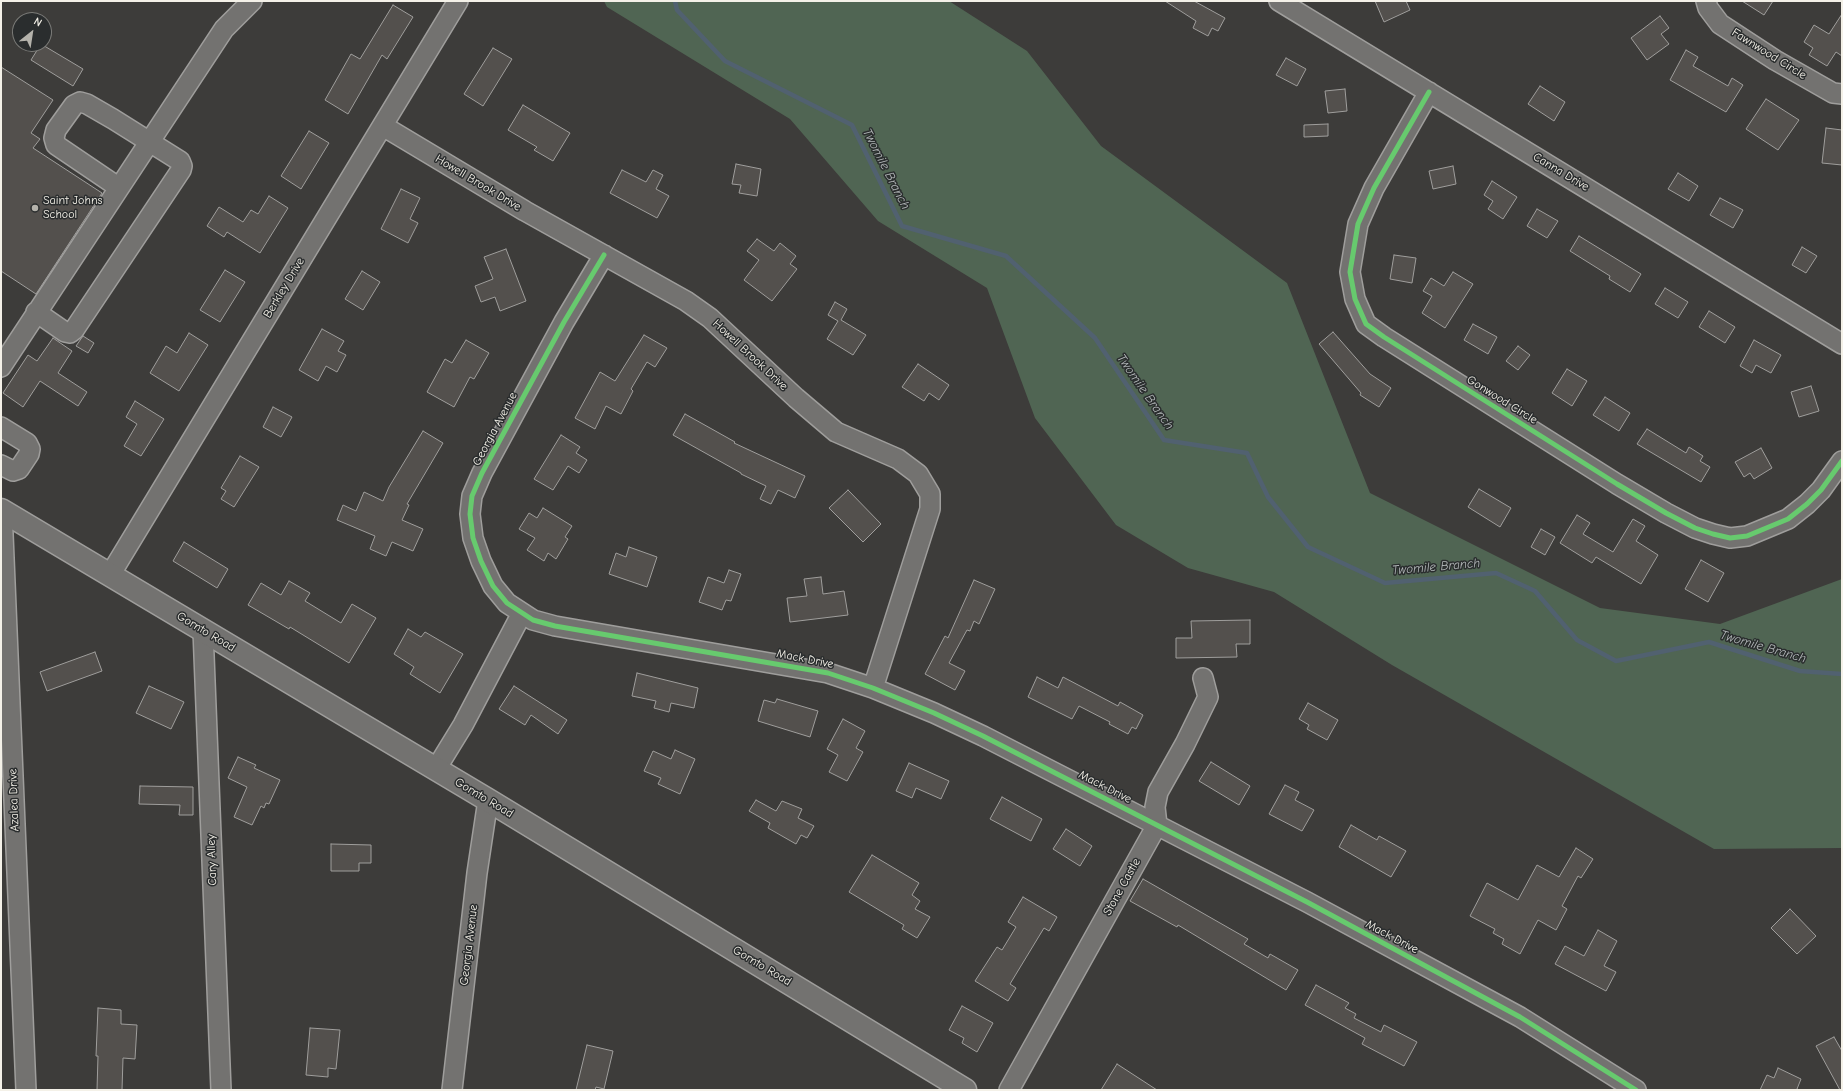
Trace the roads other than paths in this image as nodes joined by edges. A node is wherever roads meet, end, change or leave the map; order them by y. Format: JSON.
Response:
{"nodes":[{"id":1,"x":252,"y":1,"type":"edge"},
{"id":2,"x":458,"y":1,"type":"edge"},
{"id":3,"x":1279,"y":1,"type":"edge"},
{"id":4,"x":1706,"y":1,"type":"edge"},
{"id":5,"x":1429,"y":92,"type":"junction"},
{"id":6,"x":1842,"y":94,"type":"edge"},
{"id":7,"x":383,"y":126,"type":"junction"},
{"id":8,"x":148,"y":142,"type":"junction"},
{"id":9,"x":118,"y":187,"type":"junction"},
{"id":10,"x":604,"y":255,"type":"junction"},
{"id":11,"x":36,"y":312,"type":"junction"},
{"id":12,"x":1842,"y":344,"type":"edge"},
{"id":13,"x":1,"y":367,"type":"edge"},
{"id":14,"x":1,"y":427,"type":"edge"},
{"id":15,"x":1842,"y":461,"type":"edge"},
{"id":16,"x":1,"y":465,"type":"edge"},
{"id":17,"x":2,"y":510,"type":"edge"},
{"id":18,"x":110,"y":575,"type":"junction"},
{"id":19,"x":522,"y":613,"type":"junction"},
{"id":20,"x":203,"y":630,"type":"junction"},
{"id":21,"x":1203,"y":678,"type":"dead end"},
{"id":22,"x":873,"y":688,"type":"junction"},
{"id":23,"x":436,"y":769,"type":"junction"},
{"id":24,"x":488,"y":800,"type":"junction"},
{"id":25,"x":8,"y":821,"type":"edge"},
{"id":26,"x":1157,"y":825,"type":"junction"},
{"id":27,"x":957,"y":1088,"type":"edge"},
{"id":28,"x":26,"y":1090,"type":"edge"},
{"id":29,"x":221,"y":1090,"type":"edge"},
{"id":30,"x":452,"y":1090,"type":"edge"},
{"id":31,"x":1009,"y":1090,"type":"edge"},
{"id":32,"x":1636,"y":1090,"type":"edge"}],
"edges":[{"from":1,"to":8,"type":"street"},
{"from":2,"to":7,"type":"street","name":"Berkley Drive"},
{"from":3,"to":5,"type":"street","name":"Canna Drive"},
{"from":4,"to":6,"type":"street","name":"Fawnwood Circle"},
{"from":5,"to":12,"type":"street","name":"Canna Drive"},
{"from":5,"to":15,"type":"street","name":"Gonwood Circle"},
{"from":7,"to":10,"type":"street","name":"Howell Brook Drive"},
{"from":7,"to":18,"type":"street","name":"Berkley Drive"},
{"from":8,"to":9,"type":"street"},
{"from":8,"to":9,"type":"street"},
{"from":8,"to":11,"type":"street"},
{"from":9,"to":11,"type":"street"},
{"from":10,"to":19,"type":"street","name":"Georgia Avenue"},
{"from":10,"to":22,"type":"street","name":"Howell Brook Drive"},
{"from":11,"to":13,"type":"street"},
{"from":14,"to":16,"type":"street"},
{"from":17,"to":18,"type":"main road","name":"Gornto Road"},
{"from":17,"to":25,"type":"street","name":"Azalea Drive"},
{"from":18,"to":20,"type":"main road","name":"Gornto Road"},
{"from":19,"to":22,"type":"street","name":"Mack Drive"},
{"from":19,"to":23,"type":"street"},
{"from":20,"to":23,"type":"main road","name":"Gornto Road"},
{"from":20,"to":29,"type":"street","name":"Cary Alley"},
{"from":21,"to":26,"type":"street"},
{"from":22,"to":26,"type":"street","name":"Mack Drive"},
{"from":23,"to":24,"type":"main road","name":"Gornto Road"},
{"from":24,"to":27,"type":"main road","name":"Gornto Road"},
{"from":24,"to":30,"type":"street","name":"Georgia Avenue"},
{"from":25,"to":28,"type":"street","name":"Azalea Drive"},
{"from":26,"to":31,"type":"street","name":"Stone Castle"},
{"from":26,"to":32,"type":"street","name":"Mack Drive"}]}
